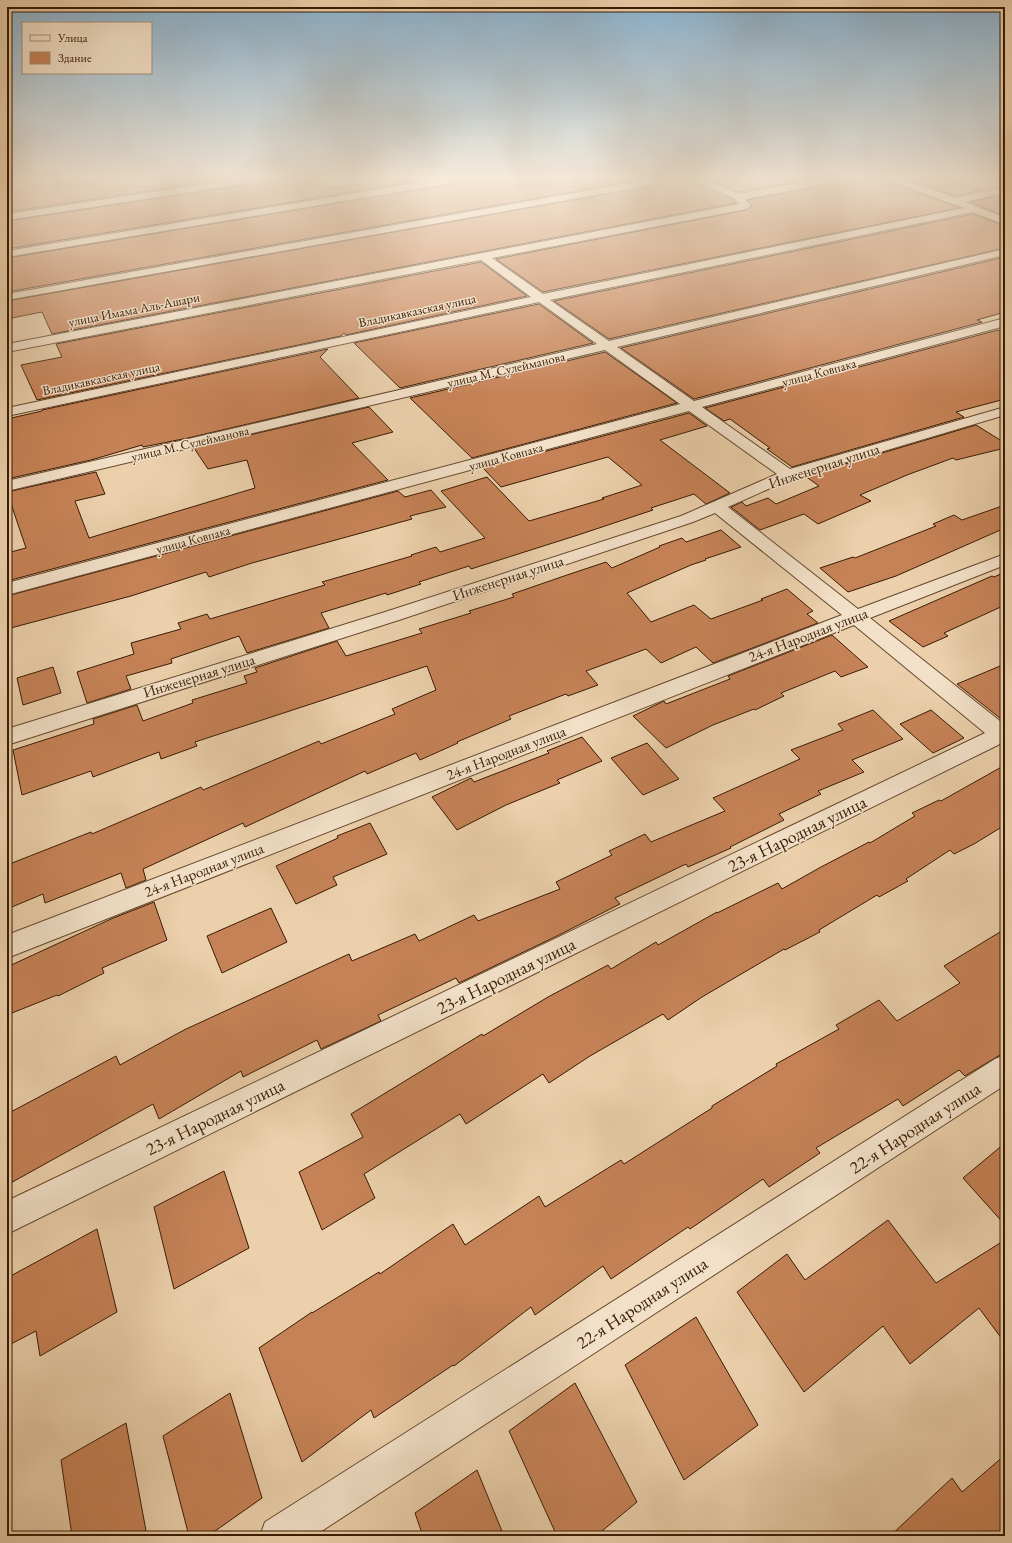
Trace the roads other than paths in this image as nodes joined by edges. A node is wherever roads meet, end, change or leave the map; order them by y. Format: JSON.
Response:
{"nodes":[{"id":1,"x":25,"y":251,"type":"edge"},
{"id":2,"x":265,"y":251,"type":"edge"},
{"id":3,"x":508,"y":251,"type":"edge"},
{"id":4,"x":770,"y":251,"type":"edge"},
{"id":5,"x":1005,"y":252,"type":"edge"},
{"id":6,"x":7,"y":254,"type":"edge"},
{"id":7,"x":482,"y":256,"type":"junction"},
{"id":8,"x":7,"y":297,"type":"edge"},
{"id":9,"x":541,"y":298,"type":"junction"},
{"id":10,"x":1005,"y":322,"type":"edge"},
{"id":11,"x":608,"y":345,"type":"junction"},
{"id":12,"x":7,"y":348,"type":"edge"},
{"id":13,"x":692,"y":406,"type":"junction"},
{"id":14,"x":1005,"y":410,"type":"edge"},
{"id":15,"x":7,"y":412,"type":"edge"},
{"id":16,"x":788,"y":475,"type":"junction"},
{"id":17,"x":7,"y":486,"type":"edge"},
{"id":18,"x":716,"y":506,"type":"junction"},
{"id":19,"x":1005,"y":558,"type":"edge"},
{"id":20,"x":7,"y":589,"type":"edge"},
{"id":21,"x":856,"y":616,"type":"junction"},
{"id":22,"x":1004,"y":736,"type":"edge"},
{"id":23,"x":7,"y":737,"type":"edge"},
{"id":24,"x":7,"y":947,"type":"edge"},
{"id":25,"x":1005,"y":1070,"type":"edge"},
{"id":26,"x":7,"y":1218,"type":"edge"},
{"id":27,"x":279,"y":1536,"type":"edge"}],
"edges":[{"from":1,"to":6,"type":"street"},
{"from":2,"to":8,"type":"street"},
{"from":3,"to":7,"type":"street","name":"улица Имама Аль-Ашари"},
{"from":4,"to":9,"type":"street","name":"Владикавказская улица"},
{"from":5,"to":11,"type":"street","name":"улица М. Сулейманова"},
{"from":7,"to":9,"type":"street"},
{"from":7,"to":12,"type":"street","name":"улица Имама Аль-Ашари"},
{"from":9,"to":11,"type":"street"},
{"from":9,"to":15,"type":"street","name":"Владикавказская улица"},
{"from":10,"to":13,"type":"street","name":"улица Ковпака"},
{"from":11,"to":13,"type":"street"},
{"from":11,"to":17,"type":"street","name":"улица М. Сулейманова"},
{"from":13,"to":16,"type":"street"},
{"from":13,"to":20,"type":"street","name":"улица Ковпака"},
{"from":14,"to":16,"type":"street","name":"Инженерная улица"},
{"from":16,"to":18,"type":"street","name":"Инженерная улица"},
{"from":18,"to":21,"type":"street"},
{"from":18,"to":23,"type":"street","name":"Инженерная улица"},
{"from":19,"to":21,"type":"street","name":"24-я Народная улица"},
{"from":21,"to":22,"type":"street"},
{"from":21,"to":24,"type":"street","name":"24-я Народная улица"},
{"from":22,"to":26,"type":"street","name":"23-я Народная улица"},
{"from":25,"to":27,"type":"street","name":"22-я Народная улица"}]}
